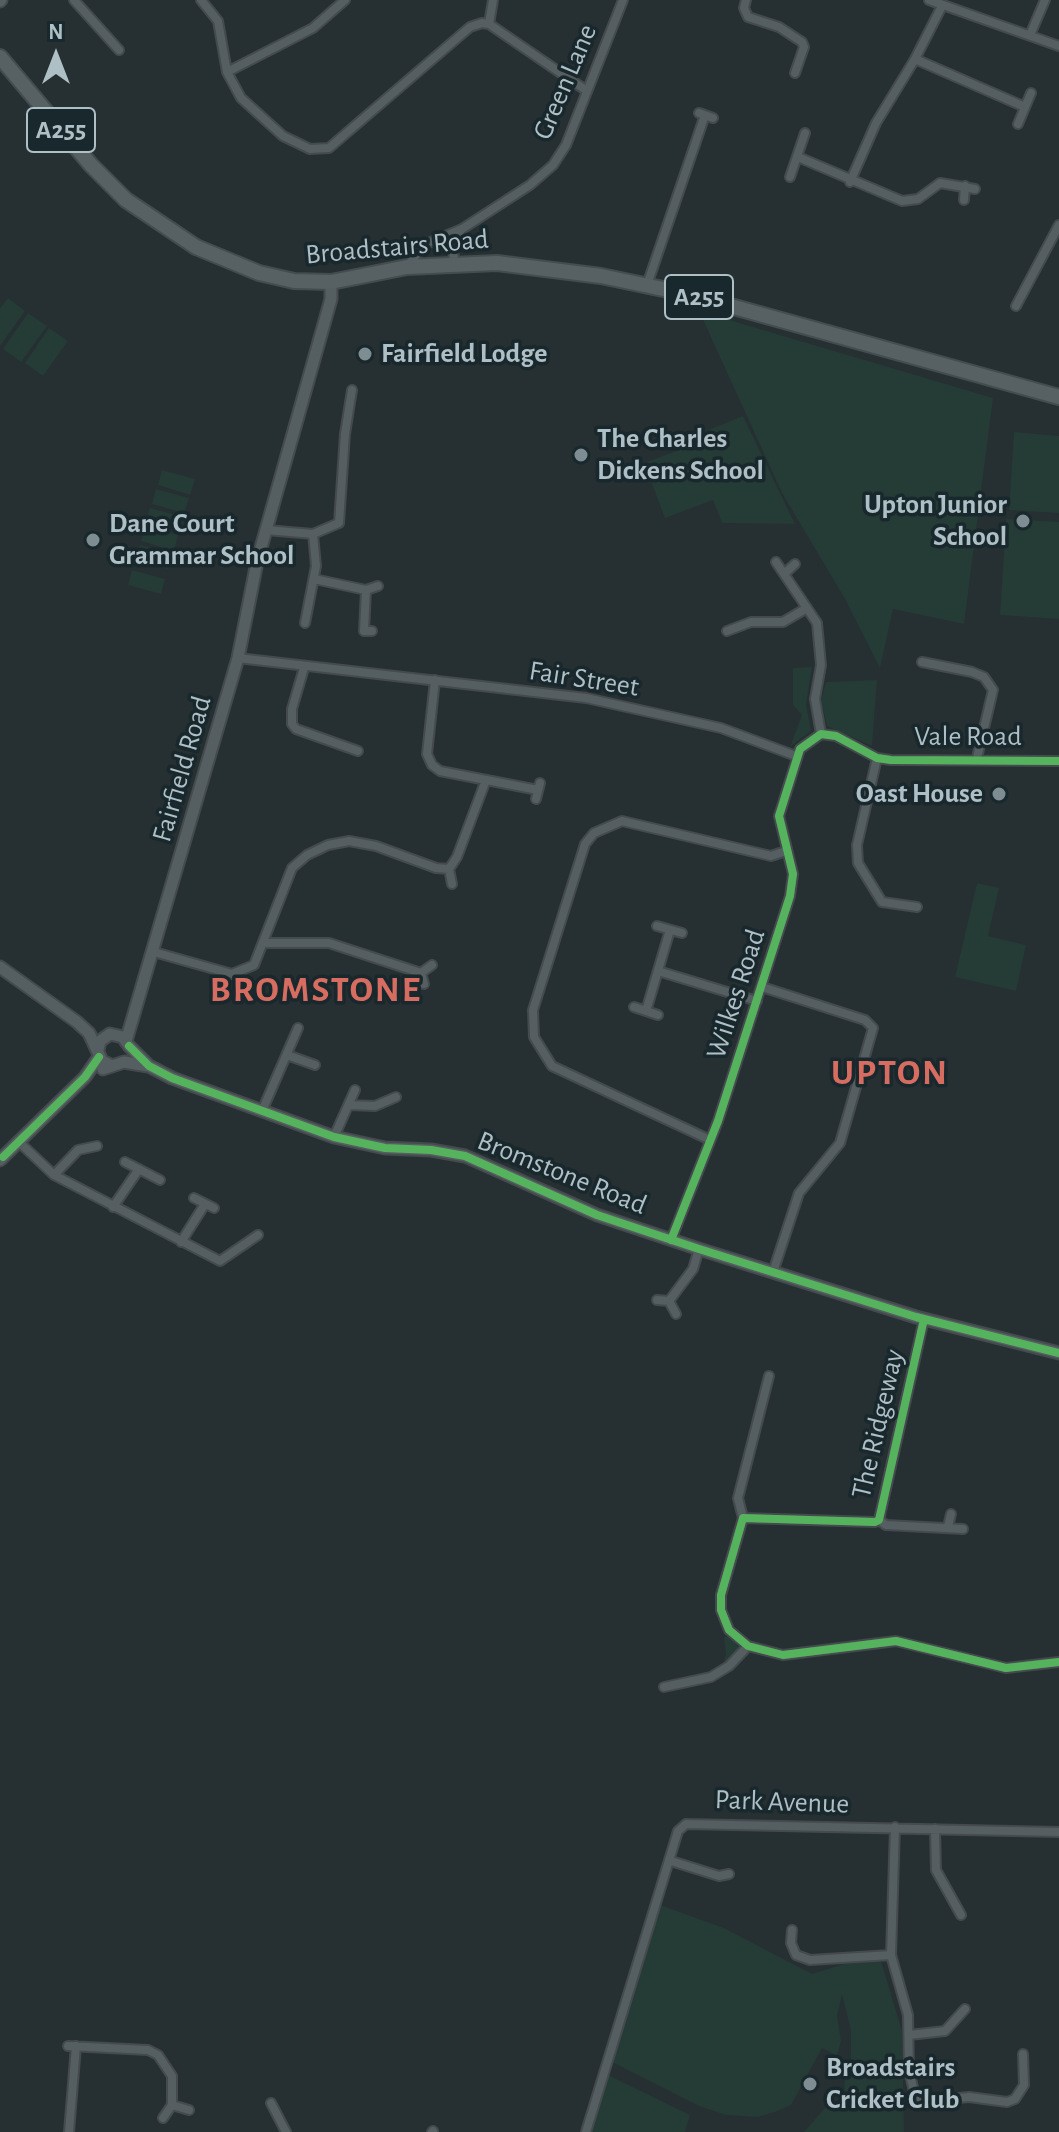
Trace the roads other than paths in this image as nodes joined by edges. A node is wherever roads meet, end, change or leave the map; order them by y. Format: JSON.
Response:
{"nodes":[{"id":1,"x":74,"y":0,"type":"edge"},
{"id":2,"x":201,"y":0,"type":"edge"},
{"id":3,"x":493,"y":0,"type":"edge"},
{"id":4,"x":623,"y":0,"type":"edge"},
{"id":5,"x":746,"y":0,"type":"edge"},
{"id":6,"x":929,"y":0,"type":"edge"},
{"id":7,"x":1045,"y":0,"type":"edge"},
{"id":8,"x":341,"y":2,"type":"edge"},
{"id":9,"x":942,"y":6,"type":"junction"},
{"id":10,"x":489,"y":24,"type":"junction"},
{"id":11,"x":1030,"y":35,"type":"junction"},
{"id":12,"x":1059,"y":46,"type":"edge"},
{"id":13,"x":119,"y":50,"type":"dead end"},
{"id":14,"x":0,"y":57,"type":"edge"},
{"id":15,"x":915,"y":59,"type":"junction"},
{"id":16,"x":227,"y":72,"type":"junction"},
{"id":17,"x":795,"y":73,"type":"dead end"},
{"id":18,"x":587,"y":91,"type":"junction"},
{"id":19,"x":1031,"y":93,"type":"dead end"},
{"id":20,"x":1025,"y":107,"type":"junction"},
{"id":21,"x":706,"y":115,"type":"dead end"},
{"id":22,"x":1018,"y":124,"type":"dead end"},
{"id":23,"x":805,"y":133,"type":"dead end"},
{"id":24,"x":798,"y":157,"type":"junction"},
{"id":25,"x":790,"y":177,"type":"dead end"},
{"id":26,"x":850,"y":182,"type":"junction"},
{"id":27,"x":964,"y":200,"type":"dead end"},
{"id":28,"x":1059,"y":225,"type":"edge"},
{"id":29,"x":462,"y":229,"type":"junction"},
{"id":30,"x":435,"y":239,"type":"junction"},
{"id":31,"x":453,"y":243,"type":"junction"},
{"id":32,"x":454,"y":263,"type":"junction"},
{"id":33,"x":407,"y":267,"type":"junction"},
{"id":34,"x":331,"y":282,"type":"junction"},
{"id":35,"x":647,"y":285,"type":"junction"},
{"id":36,"x":1016,"y":306,"type":"dead end"},
{"id":37,"x":352,"y":390,"type":"dead end"},
{"id":38,"x":1059,"y":397,"type":"edge"},
{"id":39,"x":266,"y":530,"type":"junction"},
{"id":40,"x":313,"y":534,"type":"junction"},
{"id":41,"x":776,"y":562,"type":"dead end"},
{"id":42,"x":795,"y":564,"type":"dead end"},
{"id":43,"x":784,"y":574,"type":"junction"},
{"id":44,"x":314,"y":579,"type":"junction"},
{"id":45,"x":378,"y":586,"type":"dead end"},
{"id":46,"x":366,"y":590,"type":"junction"},
{"id":47,"x":807,"y":608,"type":"junction"},
{"id":48,"x":305,"y":623,"type":"dead end"},
{"id":49,"x":372,"y":631,"type":"dead end"},
{"id":50,"x":727,"y":631,"type":"dead end"},
{"id":51,"x":238,"y":658,"type":"junction"},
{"id":52,"x":922,"y":662,"type":"dead end"},
{"id":53,"x":304,"y":668,"type":"junction"},
{"id":54,"x":435,"y":680,"type":"junction"},
{"id":55,"x":821,"y":734,"type":"junction"},
{"id":56,"x":358,"y":751,"type":"dead end"},
{"id":57,"x":796,"y":756,"type":"junction"},
{"id":58,"x":877,"y":758,"type":"junction"},
{"id":59,"x":977,"y":758,"type":"junction"},
{"id":60,"x":1059,"y":761,"type":"edge"},
{"id":61,"x":486,"y":780,"type":"junction"},
{"id":62,"x":538,"y":791,"type":"dead end"},
{"id":63,"x":786,"y":851,"type":"junction"},
{"id":64,"x":449,"y":869,"type":"junction"},
{"id":65,"x":452,"y":884,"type":"dead end"},
{"id":66,"x":917,"y":907,"type":"dead end"},
{"id":67,"x":657,"y":926,"type":"dead end"},
{"id":68,"x":670,"y":930,"type":"junction"},
{"id":69,"x":682,"y":933,"type":"dead end"},
{"id":70,"x":264,"y":943,"type":"junction"},
{"id":71,"x":154,"y":952,"type":"junction"},
{"id":72,"x":432,"y":965,"type":"dead end"},
{"id":73,"x":0,"y":967,"type":"edge"},
{"id":74,"x":658,"y":971,"type":"junction"},
{"id":75,"x":421,"y":973,"type":"junction"},
{"id":76,"x":424,"y":984,"type":"dead end"},
{"id":77,"x":762,"y":987,"type":"junction"},
{"id":78,"x":757,"y":1001,"type":"junction"},
{"id":79,"x":634,"y":1007,"type":"dead end"},
{"id":80,"x":646,"y":1011,"type":"junction"},
{"id":81,"x":658,"y":1015,"type":"dead end"},
{"id":82,"x":131,"y":1017,"type":"junction"},
{"id":83,"x":77,"y":1022,"type":"junction"},
{"id":84,"x":298,"y":1028,"type":"dead end"},
{"id":85,"x":110,"y":1035,"type":"junction"},
{"id":86,"x":127,"y":1043,"type":"junction"},
{"id":87,"x":98,"y":1054,"type":"junction"},
{"id":88,"x":287,"y":1055,"type":"junction"},
{"id":89,"x":124,"y":1062,"type":"junction"},
{"id":90,"x":110,"y":1065,"type":"junction"},
{"id":91,"x":315,"y":1065,"type":"dead end"},
{"id":92,"x":149,"y":1066,"type":"junction"},
{"id":93,"x":85,"y":1077,"type":"junction"},
{"id":94,"x":355,"y":1090,"type":"dead end"},
{"id":95,"x":396,"y":1097,"type":"dead end"},
{"id":96,"x":349,"y":1105,"type":"junction"},
{"id":97,"x":262,"y":1111,"type":"junction"},
{"id":98,"x":334,"y":1137,"type":"junction"},
{"id":99,"x":708,"y":1139,"type":"junction"},
{"id":100,"x":19,"y":1142,"type":"junction"},
{"id":101,"x":97,"y":1146,"type":"dead end"},
{"id":102,"x":0,"y":1160,"type":"edge"},
{"id":103,"x":125,"y":1162,"type":"dead end"},
{"id":104,"x":139,"y":1169,"type":"junction"},
{"id":105,"x":54,"y":1175,"type":"junction"},
{"id":106,"x":160,"y":1180,"type":"dead end"},
{"id":107,"x":194,"y":1198,"type":"dead end"},
{"id":108,"x":113,"y":1207,"type":"junction"},
{"id":109,"x":258,"y":1235,"type":"dead end"},
{"id":110,"x":671,"y":1240,"type":"junction"},
{"id":111,"x":181,"y":1242,"type":"junction"},
{"id":112,"x":699,"y":1249,"type":"junction"},
{"id":113,"x":773,"y":1272,"type":"junction"},
{"id":114,"x":657,"y":1300,"type":"dead end"},
{"id":115,"x":669,"y":1301,"type":"junction"},
{"id":116,"x":676,"y":1314,"type":"dead end"},
{"id":117,"x":924,"y":1319,"type":"junction"},
{"id":118,"x":1057,"y":1354,"type":"edge"},
{"id":119,"x":769,"y":1376,"type":"dead end"},
{"id":120,"x":766,"y":1388,"type":"junction"},
{"id":121,"x":776,"y":1391,"type":"dead end"},
{"id":122,"x":951,"y":1514,"type":"dead end"},
{"id":123,"x":743,"y":1518,"type":"junction"},
{"id":124,"x":879,"y":1520,"type":"junction"},
{"id":125,"x":948,"y":1527,"type":"junction"},
{"id":126,"x":963,"y":1529,"type":"dead end"},
{"id":127,"x":748,"y":1646,"type":"junction"},
{"id":128,"x":1059,"y":1662,"type":"edge"},
{"id":129,"x":664,"y":1687,"type":"dead end"},
{"id":130,"x":895,"y":1827,"type":"junction"},
{"id":131,"x":935,"y":1829,"type":"junction"},
{"id":132,"x":1059,"y":1832,"type":"edge"},
{"id":133,"x":671,"y":1861,"type":"junction"},
{"id":134,"x":729,"y":1874,"type":"dead end"},
{"id":135,"x":961,"y":1915,"type":"dead end"},
{"id":136,"x":792,"y":1930,"type":"dead end"},
{"id":137,"x":791,"y":1943,"type":"junction"},
{"id":138,"x":781,"y":1944,"type":"dead end"},
{"id":139,"x":891,"y":1955,"type":"junction"},
{"id":140,"x":965,"y":2009,"type":"dead end"},
{"id":141,"x":909,"y":2035,"type":"junction"},
{"id":142,"x":1023,"y":2054,"type":"dead end"},
{"id":143,"x":271,"y":2103,"type":"dead end"},
{"id":144,"x":172,"y":2105,"type":"junction"},
{"id":145,"x":189,"y":2110,"type":"dead end"},
{"id":146,"x":163,"y":2118,"type":"dead end"},
{"id":147,"x":69,"y":2132,"type":"edge"},
{"id":148,"x":286,"y":2132,"type":"edge"},
{"id":149,"x":586,"y":2132,"type":"edge"}],
"edges":[{"from":1,"to":13,"type":"street"},
{"from":2,"to":16,"type":"street"},
{"from":3,"to":10,"type":"street"},
{"from":4,"to":18,"type":"street","name":"Green Lane"},
{"from":5,"to":17,"type":"street"},
{"from":6,"to":9,"type":"street"},
{"from":7,"to":11,"type":"street"},
{"from":8,"to":16,"type":"street"},
{"from":9,"to":11,"type":"street"},
{"from":9,"to":15,"type":"street"},
{"from":10,"to":16,"type":"street"},
{"from":10,"to":18,"type":"street"},
{"from":11,"to":12,"type":"street"},
{"from":14,"to":34,"type":"main road","name":"Broadstairs Road","number":"A255"},
{"from":15,"to":20,"type":"street"},
{"from":15,"to":26,"type":"street"},
{"from":18,"to":29,"type":"street","name":"Green Lane"},
{"from":19,"to":20,"type":"street"},
{"from":20,"to":22,"type":"street"},
{"from":21,"to":35,"type":"street"},
{"from":23,"to":24,"type":"street"},
{"from":24,"to":25,"type":"street"},
{"from":24,"to":26,"type":"street"},
{"from":26,"to":27,"type":"street"},
{"from":28,"to":36,"type":"street"},
{"from":29,"to":30,"type":"street","name":"Green Lane"},
{"from":29,"to":31,"type":"street","name":"Green Lane"},
{"from":30,"to":31,"type":"street"},
{"from":30,"to":33,"type":"street","name":"Green Lane"},
{"from":31,"to":32,"type":"street"},
{"from":32,"to":33,"type":"main road","name":"Broadstairs Road","number":"A255"},
{"from":32,"to":35,"type":"main road","name":"Broadstairs Road","number":"A255"},
{"from":33,"to":34,"type":"main road","name":"Broadstairs Road","number":"A255"},
{"from":34,"to":39,"type":"street","name":"Fairfield Road"},
{"from":35,"to":38,"type":"main road","name":"Broadstairs Road","number":"A255"},
{"from":37,"to":40,"type":"street"},
{"from":39,"to":40,"type":"street"},
{"from":39,"to":51,"type":"street","name":"Fairfield Road"},
{"from":40,"to":44,"type":"street"},
{"from":41,"to":43,"type":"street"},
{"from":42,"to":43,"type":"street"},
{"from":43,"to":47,"type":"street"},
{"from":44,"to":46,"type":"street"},
{"from":44,"to":48,"type":"street"},
{"from":45,"to":46,"type":"street"},
{"from":46,"to":49,"type":"street"},
{"from":47,"to":50,"type":"street"},
{"from":47,"to":55,"type":"street"},
{"from":51,"to":53,"type":"street","name":"Fair Street"},
{"from":51,"to":71,"type":"street","name":"Fairfield Road"},
{"from":52,"to":59,"type":"street"},
{"from":53,"to":54,"type":"street","name":"Fair Street"},
{"from":53,"to":56,"type":"street"},
{"from":54,"to":57,"type":"street","name":"Fair Street"},
{"from":54,"to":61,"type":"street"},
{"from":55,"to":57,"type":"street"},
{"from":55,"to":58,"type":"street"},
{"from":57,"to":63,"type":"street","name":"Wilkes Road"},
{"from":58,"to":59,"type":"street","name":"Vale Road"},
{"from":58,"to":66,"type":"street"},
{"from":59,"to":60,"type":"street","name":"Vale Road"},
{"from":61,"to":62,"type":"street"},
{"from":61,"to":64,"type":"street"},
{"from":63,"to":77,"type":"street","name":"Wilkes Road"},
{"from":63,"to":99,"type":"street"},
{"from":64,"to":65,"type":"street"},
{"from":64,"to":70,"type":"street"},
{"from":67,"to":68,"type":"street"},
{"from":68,"to":69,"type":"street"},
{"from":68,"to":74,"type":"street"},
{"from":70,"to":71,"type":"street"},
{"from":70,"to":75,"type":"street"},
{"from":71,"to":82,"type":"street","name":"Fairfield Road"},
{"from":72,"to":75,"type":"street"},
{"from":73,"to":83,"type":"street"},
{"from":74,"to":78,"type":"street"},
{"from":74,"to":80,"type":"street"},
{"from":75,"to":76,"type":"street"},
{"from":77,"to":78,"type":"street","name":"Wilkes Road"},
{"from":77,"to":113,"type":"street"},
{"from":78,"to":99,"type":"street","name":"Wilkes Road"},
{"from":79,"to":80,"type":"street"},
{"from":80,"to":81,"type":"street"},
{"from":82,"to":85,"type":"street","name":"Fairfield Road"},
{"from":82,"to":86,"type":"street","name":"Fairfield Road"},
{"from":83,"to":85,"type":"street","name":"Bromstone Road"},
{"from":83,"to":87,"type":"street"},
{"from":84,"to":88,"type":"street"},
{"from":85,"to":86,"type":"street","name":"Bromstone Road"},
{"from":85,"to":87,"type":"street","name":"Fairfield Road"},
{"from":86,"to":89,"type":"street","name":"Fairfield Road"},
{"from":86,"to":92,"type":"street","name":"Bromstone Road"},
{"from":87,"to":90,"type":"street"},
{"from":87,"to":93,"type":"street","name":"Fairfield Road"},
{"from":88,"to":91,"type":"street"},
{"from":88,"to":97,"type":"street"},
{"from":89,"to":90,"type":"street"},
{"from":89,"to":92,"type":"street","name":"Bromstone Road"},
{"from":90,"to":93,"type":"street"},
{"from":92,"to":97,"type":"street","name":"Bromstone Road"},
{"from":93,"to":100,"type":"street"},
{"from":94,"to":96,"type":"street"},
{"from":95,"to":96,"type":"street"},
{"from":96,"to":98,"type":"street"},
{"from":97,"to":98,"type":"street","name":"Bromstone Road"},
{"from":98,"to":110,"type":"street","name":"Bromstone Road"},
{"from":99,"to":110,"type":"street","name":"Wilkes Road"},
{"from":100,"to":102,"type":"street"},
{"from":100,"to":105,"type":"street"},
{"from":101,"to":105,"type":"street"},
{"from":103,"to":104,"type":"street"},
{"from":104,"to":106,"type":"street"},
{"from":104,"to":108,"type":"street"},
{"from":105,"to":108,"type":"street"},
{"from":107,"to":111,"type":"street"},
{"from":108,"to":111,"type":"street"},
{"from":109,"to":111,"type":"street"},
{"from":110,"to":112,"type":"street","name":"Bromstone Road"},
{"from":112,"to":113,"type":"street","name":"Bromstone Road"},
{"from":112,"to":115,"type":"street"},
{"from":113,"to":117,"type":"street","name":"Bromstone Road"},
{"from":114,"to":115,"type":"street"},
{"from":115,"to":116,"type":"street"},
{"from":117,"to":118,"type":"street","name":"Bromstone Road"},
{"from":117,"to":124,"type":"street","name":"The Ridgeway"},
{"from":119,"to":120,"type":"street"},
{"from":120,"to":121,"type":"street"},
{"from":120,"to":123,"type":"street"},
{"from":122,"to":125,"type":"street"},
{"from":123,"to":124,"type":"street","name":"The Ridgeway"},
{"from":123,"to":127,"type":"street"},
{"from":124,"to":125,"type":"street"},
{"from":125,"to":126,"type":"street"},
{"from":127,"to":128,"type":"street"},
{"from":127,"to":129,"type":"street"},
{"from":130,"to":131,"type":"street","name":"Park Avenue"},
{"from":130,"to":133,"type":"street","name":"Park Avenue"},
{"from":130,"to":139,"type":"street"},
{"from":131,"to":132,"type":"street","name":"Park Avenue"},
{"from":131,"to":135,"type":"street"},
{"from":133,"to":134,"type":"street"},
{"from":133,"to":149,"type":"street","name":"Park Avenue"},
{"from":136,"to":137,"type":"street"},
{"from":137,"to":138,"type":"street"},
{"from":137,"to":139,"type":"street"},
{"from":139,"to":141,"type":"street"},
{"from":140,"to":141,"type":"street"},
{"from":141,"to":142,"type":"street"},
{"from":143,"to":148,"type":"street"},
{"from":144,"to":145,"type":"street"},
{"from":144,"to":146,"type":"street"},
{"from":144,"to":147,"type":"street"}]}
